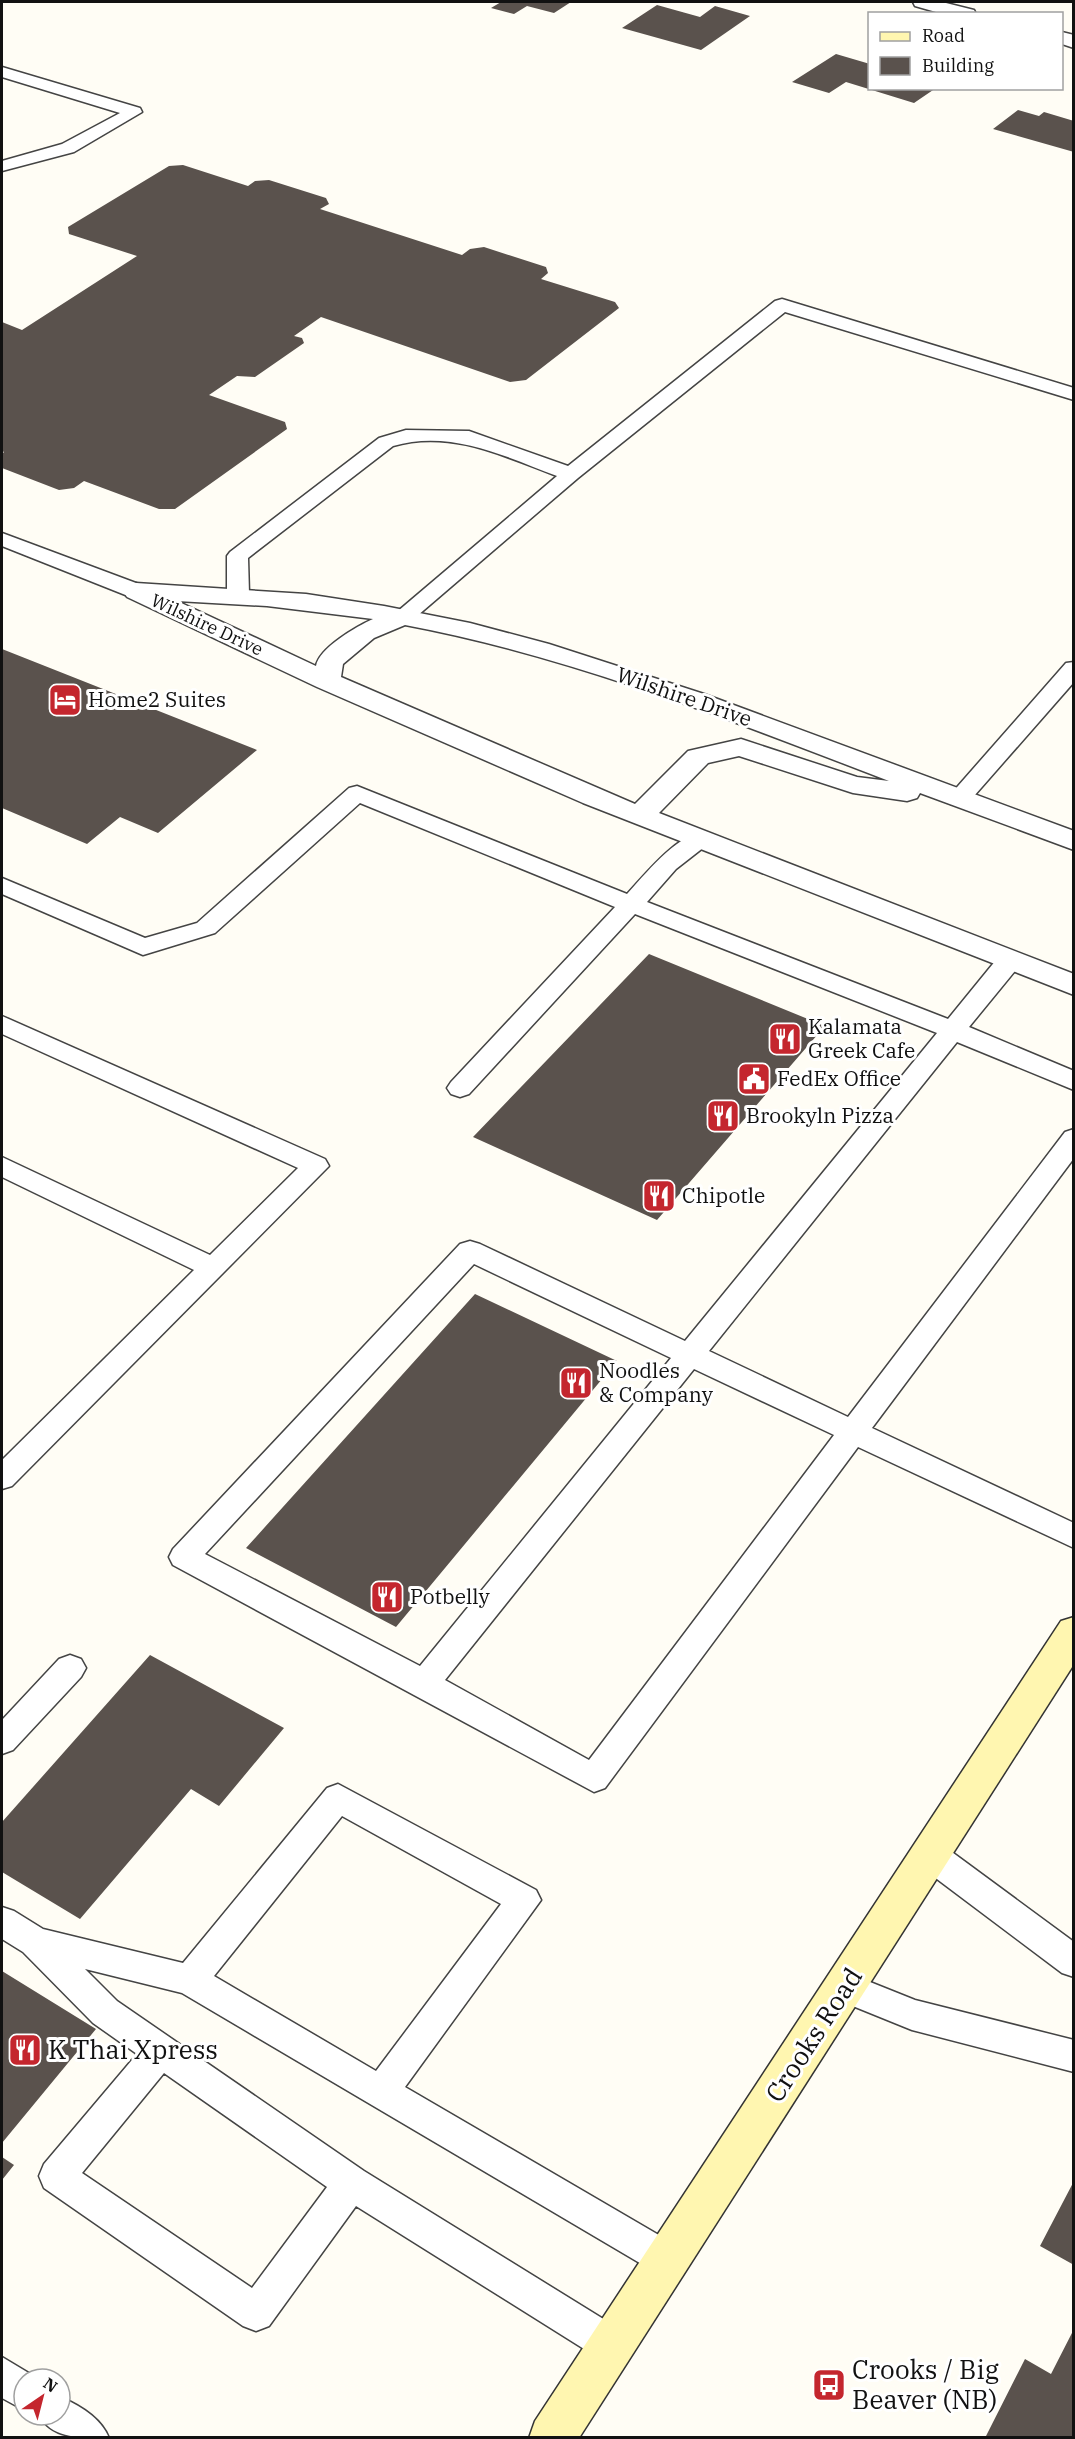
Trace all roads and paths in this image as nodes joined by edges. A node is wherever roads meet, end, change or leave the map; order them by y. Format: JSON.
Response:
{"nodes":[{"id":1,"x":922,"y":2,"type":"edge"},
{"id":2,"x":960,"y":12,"type":"edge"},
{"id":3,"x":2,"y":72,"type":"edge"},
{"id":4,"x":2,"y":166,"type":"edge"},
{"id":5,"x":1074,"y":394,"type":"edge"},
{"id":6,"x":571,"y":474,"type":"junction"},
{"id":7,"x":2,"y":538,"type":"edge"},
{"id":8,"x":136,"y":591,"type":"junction"},
{"id":9,"x":238,"y":594,"type":"junction"},
{"id":10,"x":402,"y":617,"type":"junction"},
{"id":11,"x":1074,"y":668,"type":"edge"},
{"id":12,"x":327,"y":681,"type":"junction"},
{"id":13,"x":959,"y":799,"type":"junction"},
{"id":14,"x":640,"y":815,"type":"junction"},
{"id":15,"x":700,"y":838,"type":"junction"},
{"id":16,"x":1074,"y":841,"type":"edge"},
{"id":17,"x":2,"y":885,"type":"edge"},
{"id":18,"x":634,"y":904,"type":"junction"},
{"id":19,"x":1010,"y":960,"type":"junction"},
{"id":20,"x":1074,"y":985,"type":"edge"},
{"id":21,"x":2,"y":1023,"type":"edge"},
{"id":22,"x":953,"y":1030,"type":"junction"},
{"id":23,"x":1074,"y":1081,"type":"edge"},
{"id":24,"x":459,"y":1088,"type":"dead end"},
{"id":25,"x":1074,"y":1138,"type":"edge"},
{"id":26,"x":2,"y":1166,"type":"edge"},
{"id":27,"x":214,"y":1268,"type":"junction"},
{"id":28,"x":691,"y":1354,"type":"junction"},
{"id":29,"x":854,"y":1431,"type":"junction"},
{"id":30,"x":2,"y":1478,"type":"edge"},
{"id":31,"x":1074,"y":1536,"type":"edge"},
{"id":32,"x":1074,"y":1632,"type":"edge"},
{"id":33,"x":70,"y":1668,"type":"dead end"},
{"id":34,"x":424,"y":1683,"type":"junction"},
{"id":35,"x":2,"y":1741,"type":"edge"},
{"id":36,"x":929,"y":1854,"type":"junction"},
{"id":37,"x":2,"y":1921,"type":"edge"},
{"id":38,"x":35,"y":1942,"type":"junction"},
{"id":39,"x":1074,"y":1962,"type":"edge"},
{"id":40,"x":190,"y":1980,"type":"junction"},
{"id":41,"x":845,"y":1987,"type":"junction"},
{"id":42,"x":161,"y":2050,"type":"junction"},
{"id":43,"x":1074,"y":2056,"type":"edge"},
{"id":44,"x":381,"y":2092,"type":"junction"},
{"id":45,"x":351,"y":2183,"type":"junction"},
{"id":46,"x":668,"y":2260,"type":"junction"},
{"id":47,"x":613,"y":2346,"type":"junction"},
{"id":48,"x":72,"y":2425,"type":"edge"},
{"id":49,"x":90,"y":2438,"type":"edge"},
{"id":50,"x":552,"y":2438,"type":"edge"}],
"edges":[{"from":1,"to":2,"type":"street"},
{"from":3,"to":4,"type":"lane"},
{"from":5,"to":6,"type":"lane"},
{"from":6,"to":9,"type":"lane"},
{"from":6,"to":10,"type":"lane"},
{"from":7,"to":8,"type":"lane"},
{"from":8,"to":9,"type":"street","name":"Wilshire Drive"},
{"from":8,"to":12,"type":"street","name":"Wilshire Drive"},
{"from":9,"to":10,"type":"street","name":"Wilshire Drive"},
{"from":10,"to":12,"type":"street"},
{"from":10,"to":13,"type":"street","name":"Wilshire Drive"},
{"from":11,"to":13,"type":"lane"},
{"from":12,"to":14,"type":"street","name":"Wilshire Drive"},
{"from":13,"to":14,"type":"street","name":"Wilshire Drive"},
{"from":13,"to":16,"type":"street","name":"Wilshire Drive"},
{"from":14,"to":15,"type":"street","name":"Wilshire Drive"},
{"from":15,"to":18,"type":"lane"},
{"from":15,"to":19,"type":"street","name":"Wilshire Drive"},
{"from":17,"to":18,"type":"lane"},
{"from":18,"to":22,"type":"lane"},
{"from":18,"to":24,"type":"lane"},
{"from":19,"to":20,"type":"street","name":"Wilshire Drive"},
{"from":19,"to":22,"type":"lane"},
{"from":21,"to":27,"type":"lane"},
{"from":22,"to":23,"type":"lane"},
{"from":22,"to":28,"type":"lane"},
{"from":25,"to":29,"type":"lane"},
{"from":26,"to":27,"type":"lane"},
{"from":27,"to":30,"type":"lane"},
{"from":28,"to":29,"type":"lane"},
{"from":28,"to":34,"type":"lane"},
{"from":28,"to":34,"type":"lane"},
{"from":29,"to":31,"type":"lane"},
{"from":29,"to":34,"type":"lane"},
{"from":32,"to":36,"type":"main road","name":"Crooks Road"},
{"from":33,"to":35,"type":"lane"},
{"from":36,"to":39,"type":"lane"},
{"from":36,"to":41,"type":"main road","name":"Crooks Road"},
{"from":37,"to":38,"type":"lane"},
{"from":38,"to":40,"type":"lane"},
{"from":38,"to":42,"type":"lane"},
{"from":40,"to":44,"type":"lane"},
{"from":40,"to":44,"type":"lane"},
{"from":41,"to":43,"type":"lane"},
{"from":41,"to":46,"type":"main road","name":"Crooks Road"},
{"from":42,"to":45,"type":"lane"},
{"from":42,"to":45,"type":"lane"},
{"from":44,"to":46,"type":"lane"},
{"from":45,"to":47,"type":"lane"},
{"from":46,"to":47,"type":"main road","name":"Crooks Road"},
{"from":47,"to":50,"type":"main road","name":"Crooks Road"},
{"from":48,"to":49,"type":"lane"}]}
